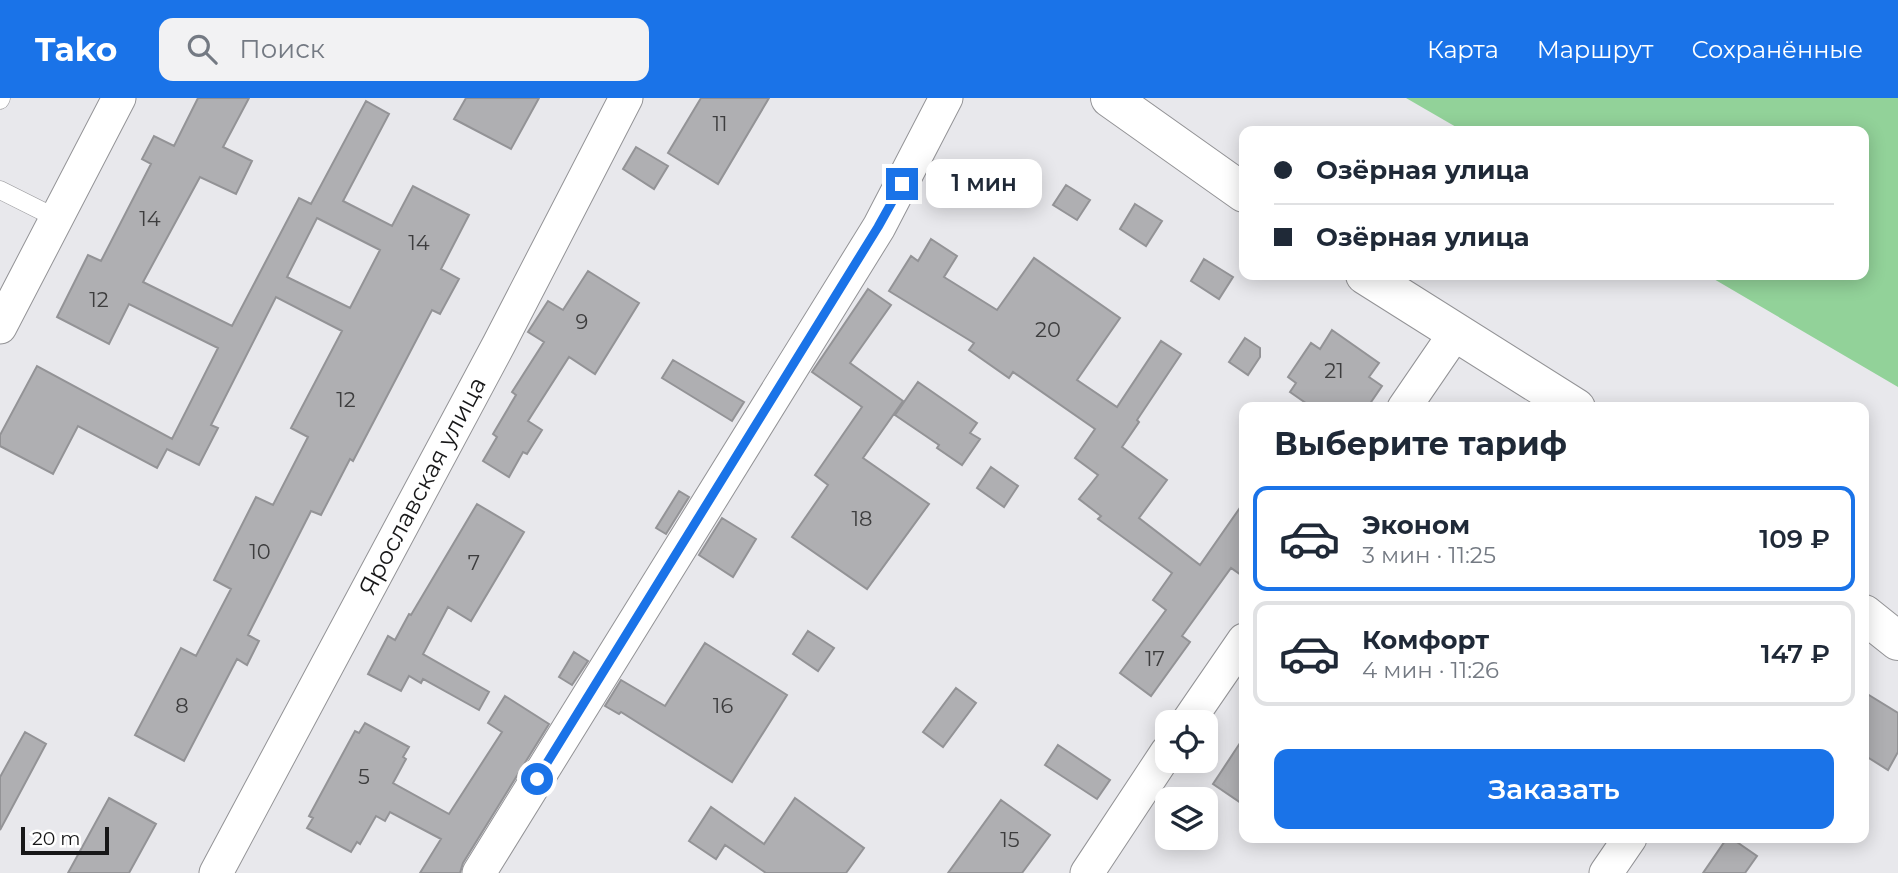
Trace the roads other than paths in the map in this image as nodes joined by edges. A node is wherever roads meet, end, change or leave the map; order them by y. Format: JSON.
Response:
{"nodes":[{"id":1,"x":119,"y":98,"type":"edge"},
{"id":2,"x":625,"y":98,"type":"edge"},
{"id":3,"x":946,"y":98,"type":"edge"},
{"id":4,"x":1110,"y":98,"type":"edge"},
{"id":5,"x":1239,"y":189,"type":"edge"},
{"id":6,"x":0,"y":190,"type":"edge"},
{"id":7,"x":56,"y":218,"type":"junction"},
{"id":8,"x":1373,"y":280,"type":"edge"},
{"id":9,"x":0,"y":327,"type":"edge"},
{"id":10,"x":1456,"y":332,"type":"junction"},
{"id":11,"x":1408,"y":402,"type":"edge"},
{"id":12,"x":1567,"y":402,"type":"edge"},
{"id":13,"x":1869,"y":618,"type":"edge"},
{"id":14,"x":1898,"y":641,"type":"edge"},
{"id":15,"x":1239,"y":647,"type":"edge"},
{"id":16,"x":1196,"y":710,"type":"edge"},
{"id":17,"x":1155,"y":770,"type":"edge"},
{"id":18,"x":1627,"y":843,"type":"edge"},
{"id":19,"x":216,"y":873,"type":"edge"},
{"id":20,"x":480,"y":873,"type":"edge"},
{"id":21,"x":1087,"y":873,"type":"edge"},
{"id":22,"x":1606,"y":873,"type":"edge"}],
"edges":[{"from":1,"to":7,"type":"street"},
{"from":2,"to":19,"type":"street","name":"Ярославская улица"},
{"from":3,"to":20,"type":"street"},
{"from":4,"to":5,"type":"street"},
{"from":6,"to":7,"type":"lane"},
{"from":7,"to":9,"type":"street"},
{"from":8,"to":10,"type":"street"},
{"from":10,"to":11,"type":"street"},
{"from":10,"to":12,"type":"street"},
{"from":13,"to":14,"type":"street"},
{"from":15,"to":16,"type":"street"},
{"from":17,"to":21,"type":"street"},
{"from":18,"to":22,"type":"street"}]}
